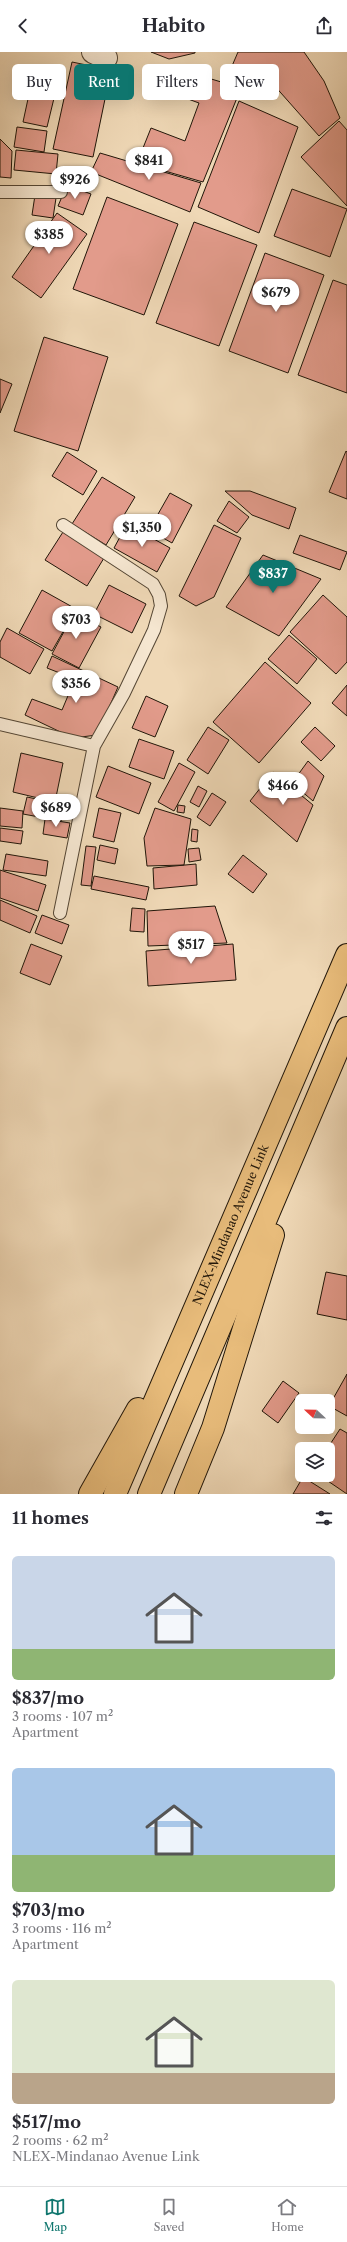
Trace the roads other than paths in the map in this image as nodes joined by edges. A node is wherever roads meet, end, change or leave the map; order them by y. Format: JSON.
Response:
{"nodes":[{"id":1,"x":0,"y":192,"type":"edge"},
{"id":2,"x":61,"y":192,"type":"dead end"},
{"id":3,"x":63,"y":525,"type":"dead end"},
{"id":4,"x":0,"y":724,"type":"edge"},
{"id":5,"x":94,"y":746,"type":"junction"},
{"id":6,"x":60,"y":913,"type":"dead end"},
{"id":7,"x":347,"y":955,"type":"edge"},
{"id":8,"x":347,"y":1028,"type":"edge"},
{"id":9,"x":311,"y":1111,"type":"junction"},
{"id":10,"x":187,"y":1323,"type":"junction"},
{"id":11,"x":90,"y":1494,"type":"edge"},
{"id":12,"x":115,"y":1494,"type":"edge"},
{"id":13,"x":149,"y":1494,"type":"edge"},
{"id":14,"x":186,"y":1494,"type":"edge"}],
"edges":[{"from":1,"to":2,"type":"lane"},
{"from":3,"to":5,"type":"lane"},
{"from":4,"to":5,"type":"lane"},
{"from":5,"to":6,"type":"lane"},
{"from":7,"to":10,"type":"highway","name":"NLEX-Mindanao Avenue Link"},
{"from":8,"to":9,"type":"highway"},
{"from":9,"to":13,"type":"highway"},
{"from":9,"to":14,"type":"highway"},
{"from":10,"to":11,"type":"highway"},
{"from":10,"to":12,"type":"highway","name":"NLEX-Mindanao Avenue Link"}]}
